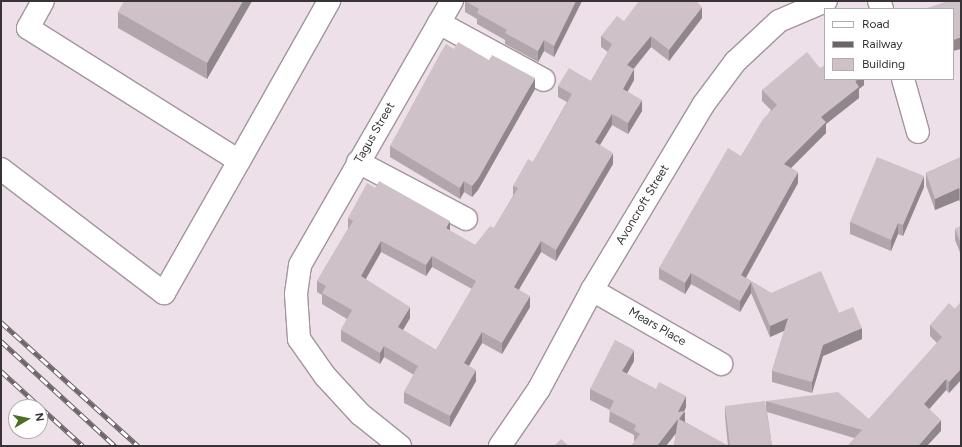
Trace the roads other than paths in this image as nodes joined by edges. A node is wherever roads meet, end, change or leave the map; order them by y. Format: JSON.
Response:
{"nodes":[{"id":1,"x":43,"y":1,"type":"edge"},
{"id":2,"x":329,"y":1,"type":"edge"},
{"id":3,"x":452,"y":1,"type":"edge"},
{"id":4,"x":826,"y":1,"type":"edge"},
{"id":5,"x":439,"y":23,"type":"junction"},
{"id":6,"x":544,"y":80,"type":"dead end"},
{"id":7,"x":903,"y":80,"type":"edge"},
{"id":8,"x":918,"y":132,"type":"dead end"},
{"id":9,"x":239,"y":161,"type":"junction"},
{"id":10,"x":358,"y":162,"type":"junction"},
{"id":11,"x":1,"y":169,"type":"edge"},
{"id":12,"x":466,"y":219,"type":"dead end"},
{"id":13,"x":592,"y":290,"type":"junction"},
{"id":14,"x":722,"y":364,"type":"dead end"},
{"id":15,"x":400,"y":446,"type":"edge"},
{"id":16,"x":500,"y":446,"type":"edge"}],
"edges":[{"from":1,"to":9,"type":"street"},
{"from":2,"to":9,"type":"street"},
{"from":3,"to":5,"type":"street","name":"Tagus Street"},
{"from":4,"to":13,"type":"street","name":"Avoncroft Street"},
{"from":5,"to":6,"type":"street"},
{"from":5,"to":10,"type":"street","name":"Tagus Street"},
{"from":7,"to":8,"type":"street"},
{"from":9,"to":11,"type":"street"},
{"from":10,"to":12,"type":"street"},
{"from":10,"to":15,"type":"street","name":"Tagus Street"},
{"from":13,"to":14,"type":"street","name":"Mears Place"},
{"from":13,"to":16,"type":"street","name":"Avoncroft Street"}]}
